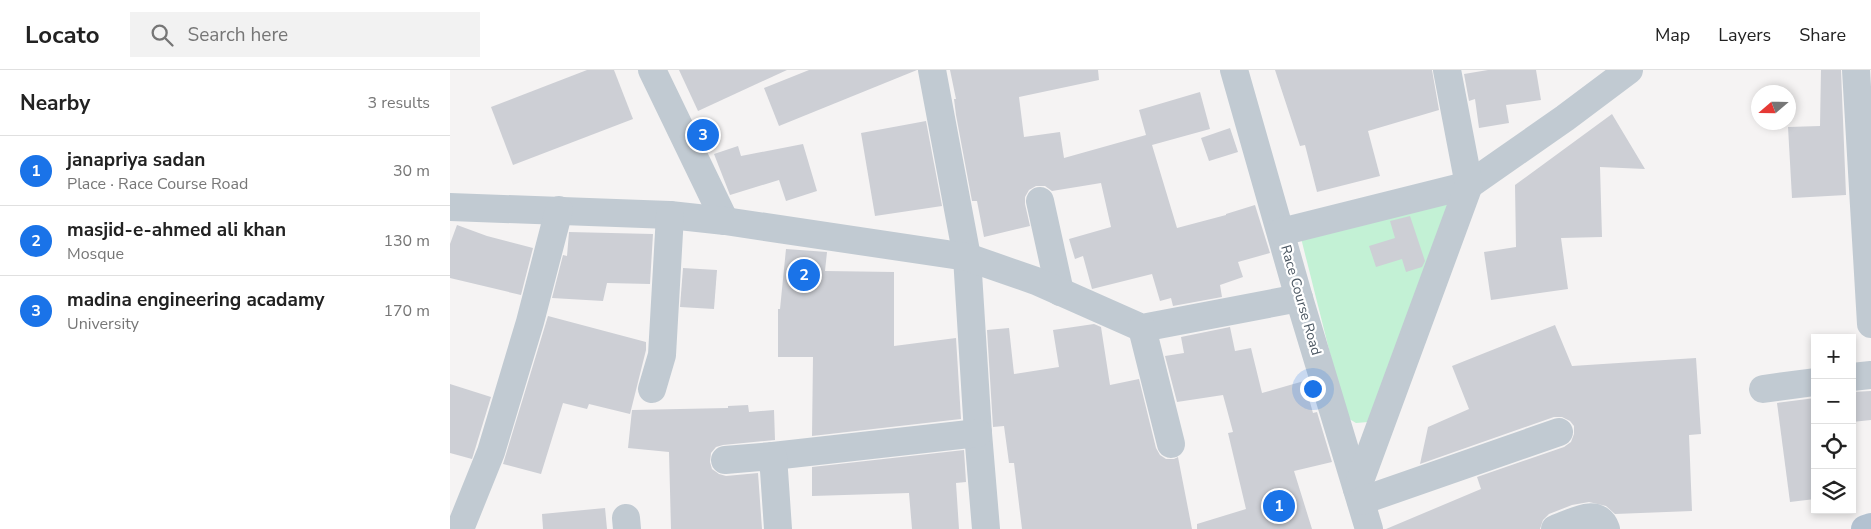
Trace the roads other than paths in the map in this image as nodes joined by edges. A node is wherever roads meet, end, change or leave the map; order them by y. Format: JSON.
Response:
{"nodes":[{"id":1,"x":652,"y":70,"type":"edge"},
{"id":2,"x":932,"y":70,"type":"edge"},
{"id":3,"x":1234,"y":70,"type":"edge"},
{"id":4,"x":1448,"y":70,"type":"edge"},
{"id":5,"x":1629,"y":70,"type":"edge"},
{"id":6,"x":1856,"y":70,"type":"edge"},
{"id":7,"x":1469,"y":185,"type":"junction"},
{"id":8,"x":1040,"y":201,"type":"dead end"},
{"id":9,"x":450,"y":207,"type":"edge"},
{"id":10,"x":559,"y":210,"type":"junction"},
{"id":11,"x":670,"y":215,"type":"junction"},
{"id":12,"x":725,"y":221,"type":"junction"},
{"id":13,"x":1281,"y":232,"type":"junction"},
{"id":14,"x":966,"y":256,"type":"junction"},
{"id":15,"x":1060,"y":292,"type":"junction"},
{"id":16,"x":1299,"y":298,"type":"junction"},
{"id":17,"x":1871,"y":324,"type":"edge"},
{"id":18,"x":1142,"y":328,"type":"junction"},
{"id":19,"x":1871,"y":375,"type":"edge"},
{"id":20,"x":1856,"y":377,"type":"edge"},
{"id":21,"x":1811,"y":383,"type":"edge"},
{"id":22,"x":652,"y":388,"type":"dead end"},
{"id":23,"x":1764,"y":390,"type":"dead end"},
{"id":24,"x":1559,"y":432,"type":"dead end"},
{"id":25,"x":978,"y":433,"type":"junction"},
{"id":26,"x":1171,"y":444,"type":"dead end"},
{"id":27,"x":773,"y":456,"type":"junction"},
{"id":28,"x":725,"y":460,"type":"dead end"},
{"id":29,"x":1359,"y":495,"type":"junction"},
{"id":30,"x":1871,"y":527,"type":"edge"},
{"id":31,"x":460,"y":529,"type":"edge"},
{"id":32,"x":778,"y":529,"type":"edge"},
{"id":33,"x":986,"y":529,"type":"edge"},
{"id":34,"x":1369,"y":529,"type":"edge"},
{"id":35,"x":1556,"y":529,"type":"edge"},
{"id":36,"x":1606,"y":529,"type":"edge"},
{"id":37,"x":1865,"y":529,"type":"edge"}],
"edges":[{"from":1,"to":12,"type":"street"},
{"from":2,"to":14,"type":"street"},
{"from":3,"to":13,"type":"street","name":"Race Course Road"},
{"from":4,"to":7,"type":"street"},
{"from":5,"to":7,"type":"street"},
{"from":6,"to":17,"type":"street"},
{"from":7,"to":13,"type":"street"},
{"from":7,"to":29,"type":"street"},
{"from":8,"to":15,"type":"street"},
{"from":9,"to":10,"type":"street"},
{"from":10,"to":11,"type":"street"},
{"from":10,"to":31,"type":"street"},
{"from":11,"to":12,"type":"street"},
{"from":11,"to":22,"type":"street"},
{"from":12,"to":14,"type":"street"},
{"from":13,"to":16,"type":"street","name":"Race Course Road"},
{"from":14,"to":15,"type":"street"},
{"from":14,"to":25,"type":"street"},
{"from":15,"to":18,"type":"street"},
{"from":16,"to":18,"type":"street"},
{"from":16,"to":29,"type":"street","name":"Race Course Road"},
{"from":18,"to":26,"type":"street"},
{"from":19,"to":20,"type":"street"},
{"from":21,"to":23,"type":"street"},
{"from":24,"to":29,"type":"street"},
{"from":25,"to":27,"type":"street"},
{"from":25,"to":33,"type":"street"},
{"from":27,"to":28,"type":"street"},
{"from":27,"to":32,"type":"street"},
{"from":29,"to":34,"type":"street","name":"Race Course Road"},
{"from":30,"to":37,"type":"main road"},
{"from":35,"to":36,"type":"street"}]}
